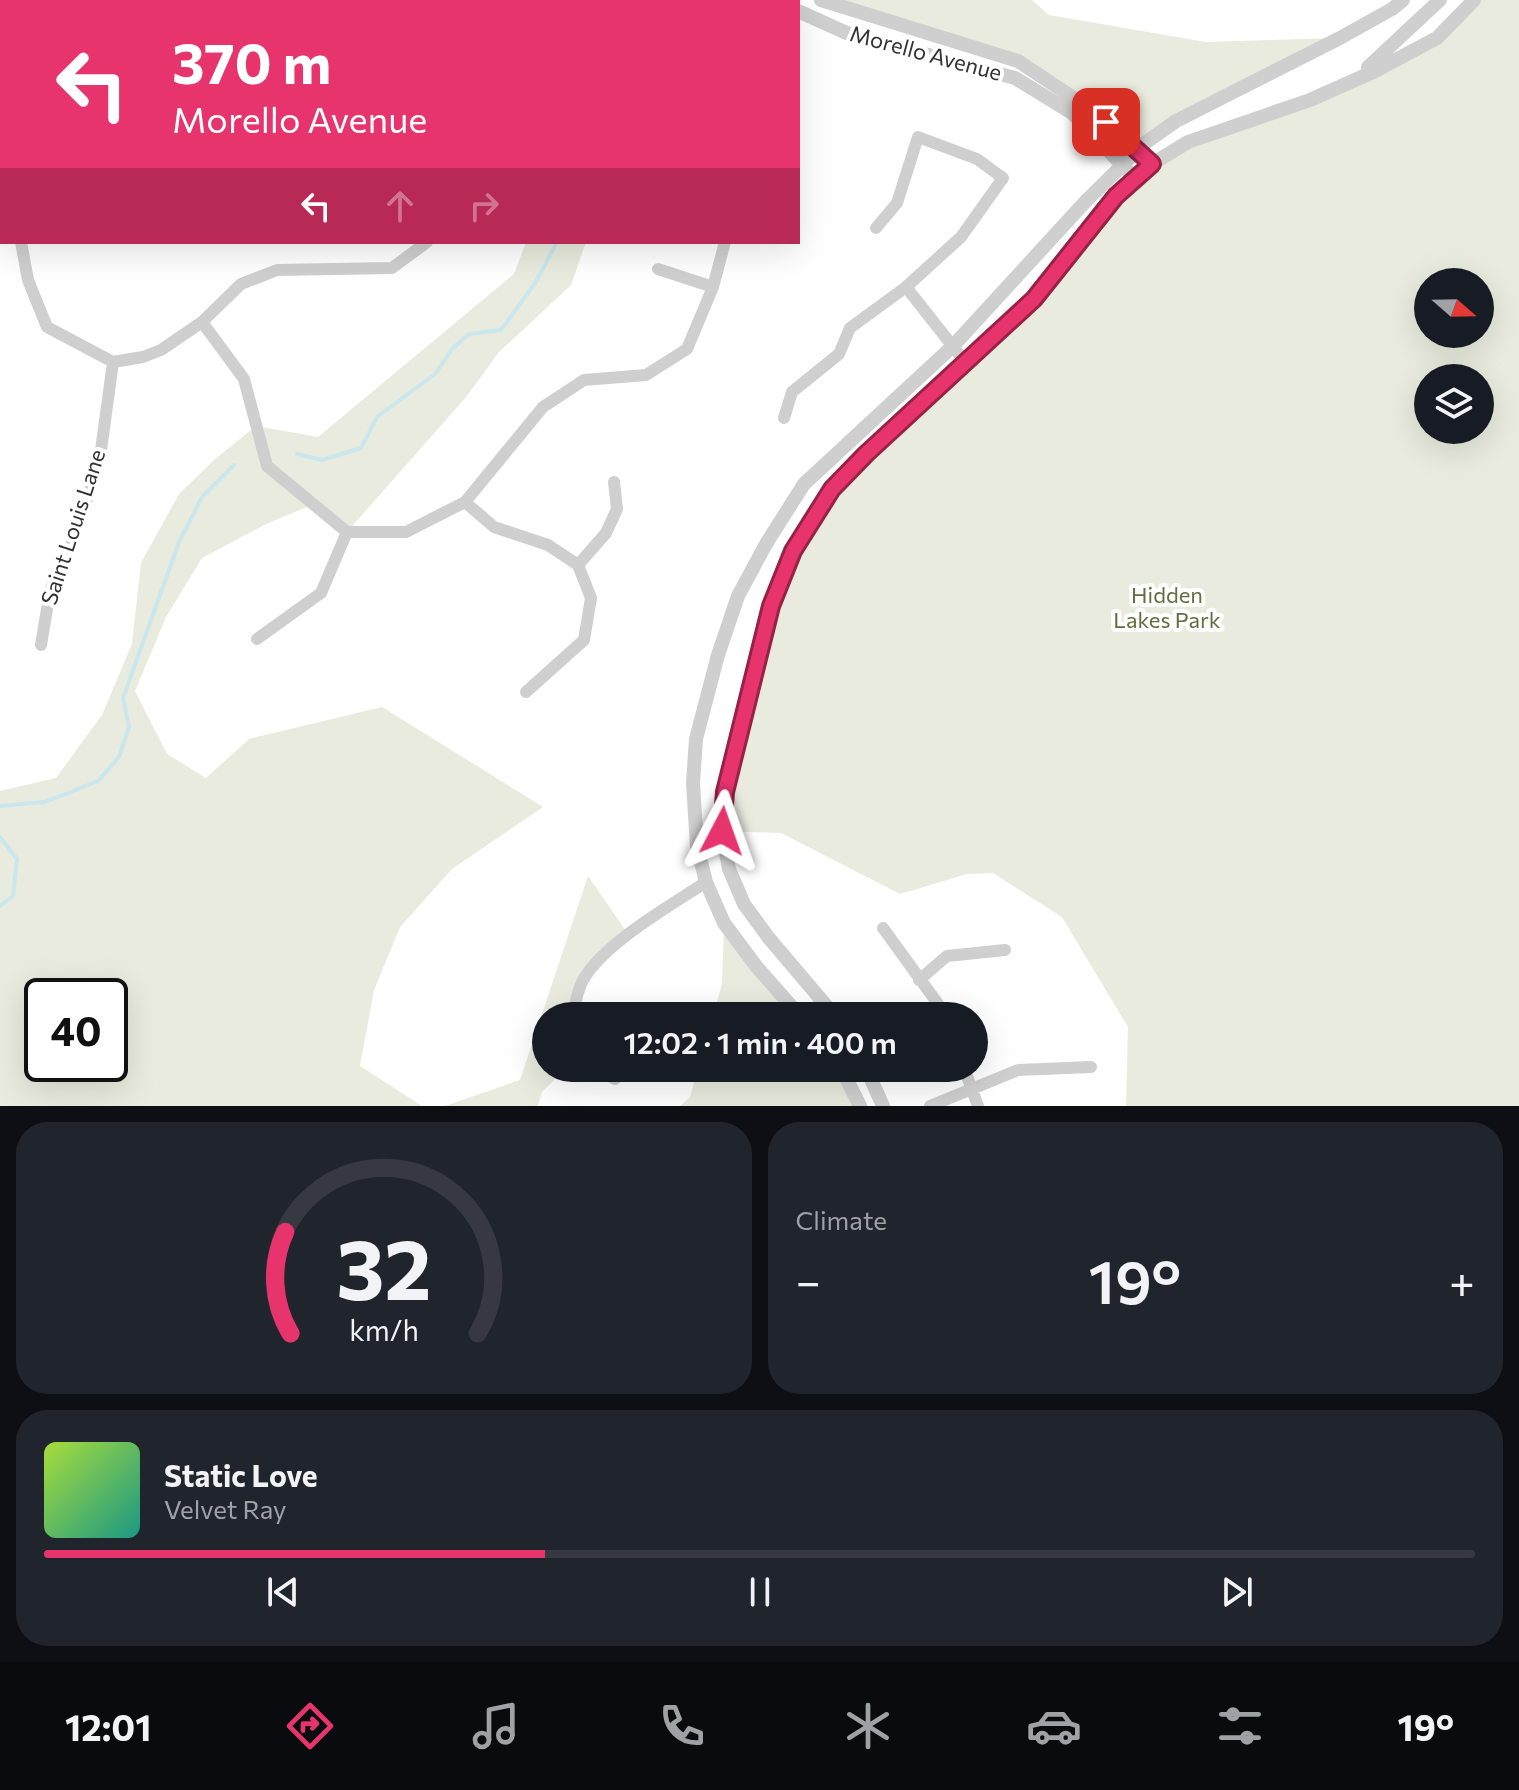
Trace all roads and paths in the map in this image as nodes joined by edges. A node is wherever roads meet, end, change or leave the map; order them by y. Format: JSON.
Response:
{"nodes":[{"id":1,"x":821,"y":0,"type":"edge"},
{"id":2,"x":1403,"y":0,"type":"edge"},
{"id":3,"x":1440,"y":0,"type":"edge"},
{"id":4,"x":1474,"y":0,"type":"edge"},
{"id":5,"x":800,"y":12,"type":"edge"},
{"id":6,"x":1353,"y":81,"type":"junction"},
{"id":7,"x":1138,"y":150,"type":"junction"},
{"id":8,"x":1123,"y":164,"type":"junction"},
{"id":9,"x":1152,"y":164,"type":"junction"},
{"id":10,"x":1134,"y":179,"type":"junction"},
{"id":11,"x":876,"y":228,"type":"dead end"},
{"id":12,"x":21,"y":244,"type":"edge"},
{"id":13,"x":424,"y":244,"type":"edge"},
{"id":14,"x":724,"y":244,"type":"edge"},
{"id":15,"x":658,"y":269,"type":"dead end"},
{"id":16,"x":713,"y":287,"type":"junction"},
{"id":17,"x":906,"y":287,"type":"junction"},
{"id":18,"x":202,"y":322,"type":"junction"},
{"id":19,"x":953,"y":346,"type":"junction"},
{"id":20,"x":113,"y":362,"type":"junction"},
{"id":21,"x":966,"y":363,"type":"junction"},
{"id":22,"x":784,"y":418,"type":"dead end"},
{"id":23,"x":614,"y":482,"type":"dead end"},
{"id":24,"x":465,"y":502,"type":"junction"},
{"id":25,"x":347,"y":532,"type":"junction"},
{"id":26,"x":578,"y":565,"type":"junction"},
{"id":27,"x":257,"y":639,"type":"dead end"},
{"id":28,"x":41,"y":645,"type":"dead end"},
{"id":29,"x":526,"y":692,"type":"dead end"},
{"id":30,"x":706,"y":882,"type":"junction"},
{"id":31,"x":883,"y":928,"type":"dead end"},
{"id":32,"x":1005,"y":950,"type":"dead end"},
{"id":33,"x":919,"y":980,"type":"junction"},
{"id":34,"x":577,"y":1002,"type":"edge"},
{"id":35,"x":788,"y":1002,"type":"edge"},
{"id":36,"x":823,"y":1002,"type":"edge"},
{"id":37,"x":936,"y":1002,"type":"edge"},
{"id":38,"x":1091,"y":1067,"type":"dead end"},
{"id":39,"x":848,"y":1082,"type":"edge"},
{"id":40,"x":872,"y":1082,"type":"edge"},
{"id":41,"x":969,"y":1082,"type":"edge"},
{"id":42,"x":972,"y":1089,"type":"junction"},
{"id":43,"x":860,"y":1106,"type":"edge"},
{"id":44,"x":883,"y":1106,"type":"edge"},
{"id":45,"x":930,"y":1106,"type":"edge"},
{"id":46,"x":978,"y":1106,"type":"edge"}],
"edges":[{"from":1,"to":7,"type":"street","name":"Morello Avenue"},
{"from":2,"to":7,"type":"street"},
{"from":3,"to":6,"type":"street"},
{"from":4,"to":6,"type":"street"},
{"from":5,"to":8,"type":"street","name":"Morello Avenue"},
{"from":6,"to":9,"type":"street"},
{"from":7,"to":8,"type":"street"},
{"from":7,"to":9,"type":"street","name":"Morello Avenue"},
{"from":8,"to":10,"type":"street","name":"Morello Avenue"},
{"from":8,"to":19,"type":"street"},
{"from":9,"to":10,"type":"street"},
{"from":10,"to":21,"type":"street"},
{"from":11,"to":17,"type":"street"},
{"from":12,"to":20,"type":"street"},
{"from":13,"to":18,"type":"street"},
{"from":14,"to":16,"type":"street"},
{"from":15,"to":16,"type":"street"},
{"from":16,"to":24,"type":"street"},
{"from":17,"to":19,"type":"street"},
{"from":17,"to":22,"type":"street"},
{"from":18,"to":20,"type":"street"},
{"from":18,"to":25,"type":"street"},
{"from":19,"to":21,"type":"street"},
{"from":19,"to":30,"type":"street"},
{"from":20,"to":28,"type":"street","name":"Saint Louis Lane"},
{"from":21,"to":36,"type":"street"},
{"from":23,"to":26,"type":"street"},
{"from":24,"to":25,"type":"street"},
{"from":24,"to":26,"type":"street"},
{"from":25,"to":27,"type":"street"},
{"from":26,"to":29,"type":"street"},
{"from":30,"to":34,"type":"street"},
{"from":30,"to":35,"type":"street"},
{"from":31,"to":33,"type":"street"},
{"from":32,"to":33,"type":"street"},
{"from":33,"to":37,"type":"street"},
{"from":38,"to":42,"type":"street"},
{"from":39,"to":43,"type":"street"},
{"from":40,"to":44,"type":"street"},
{"from":41,"to":42,"type":"street"},
{"from":42,"to":45,"type":"street"},
{"from":42,"to":46,"type":"street"}]}
